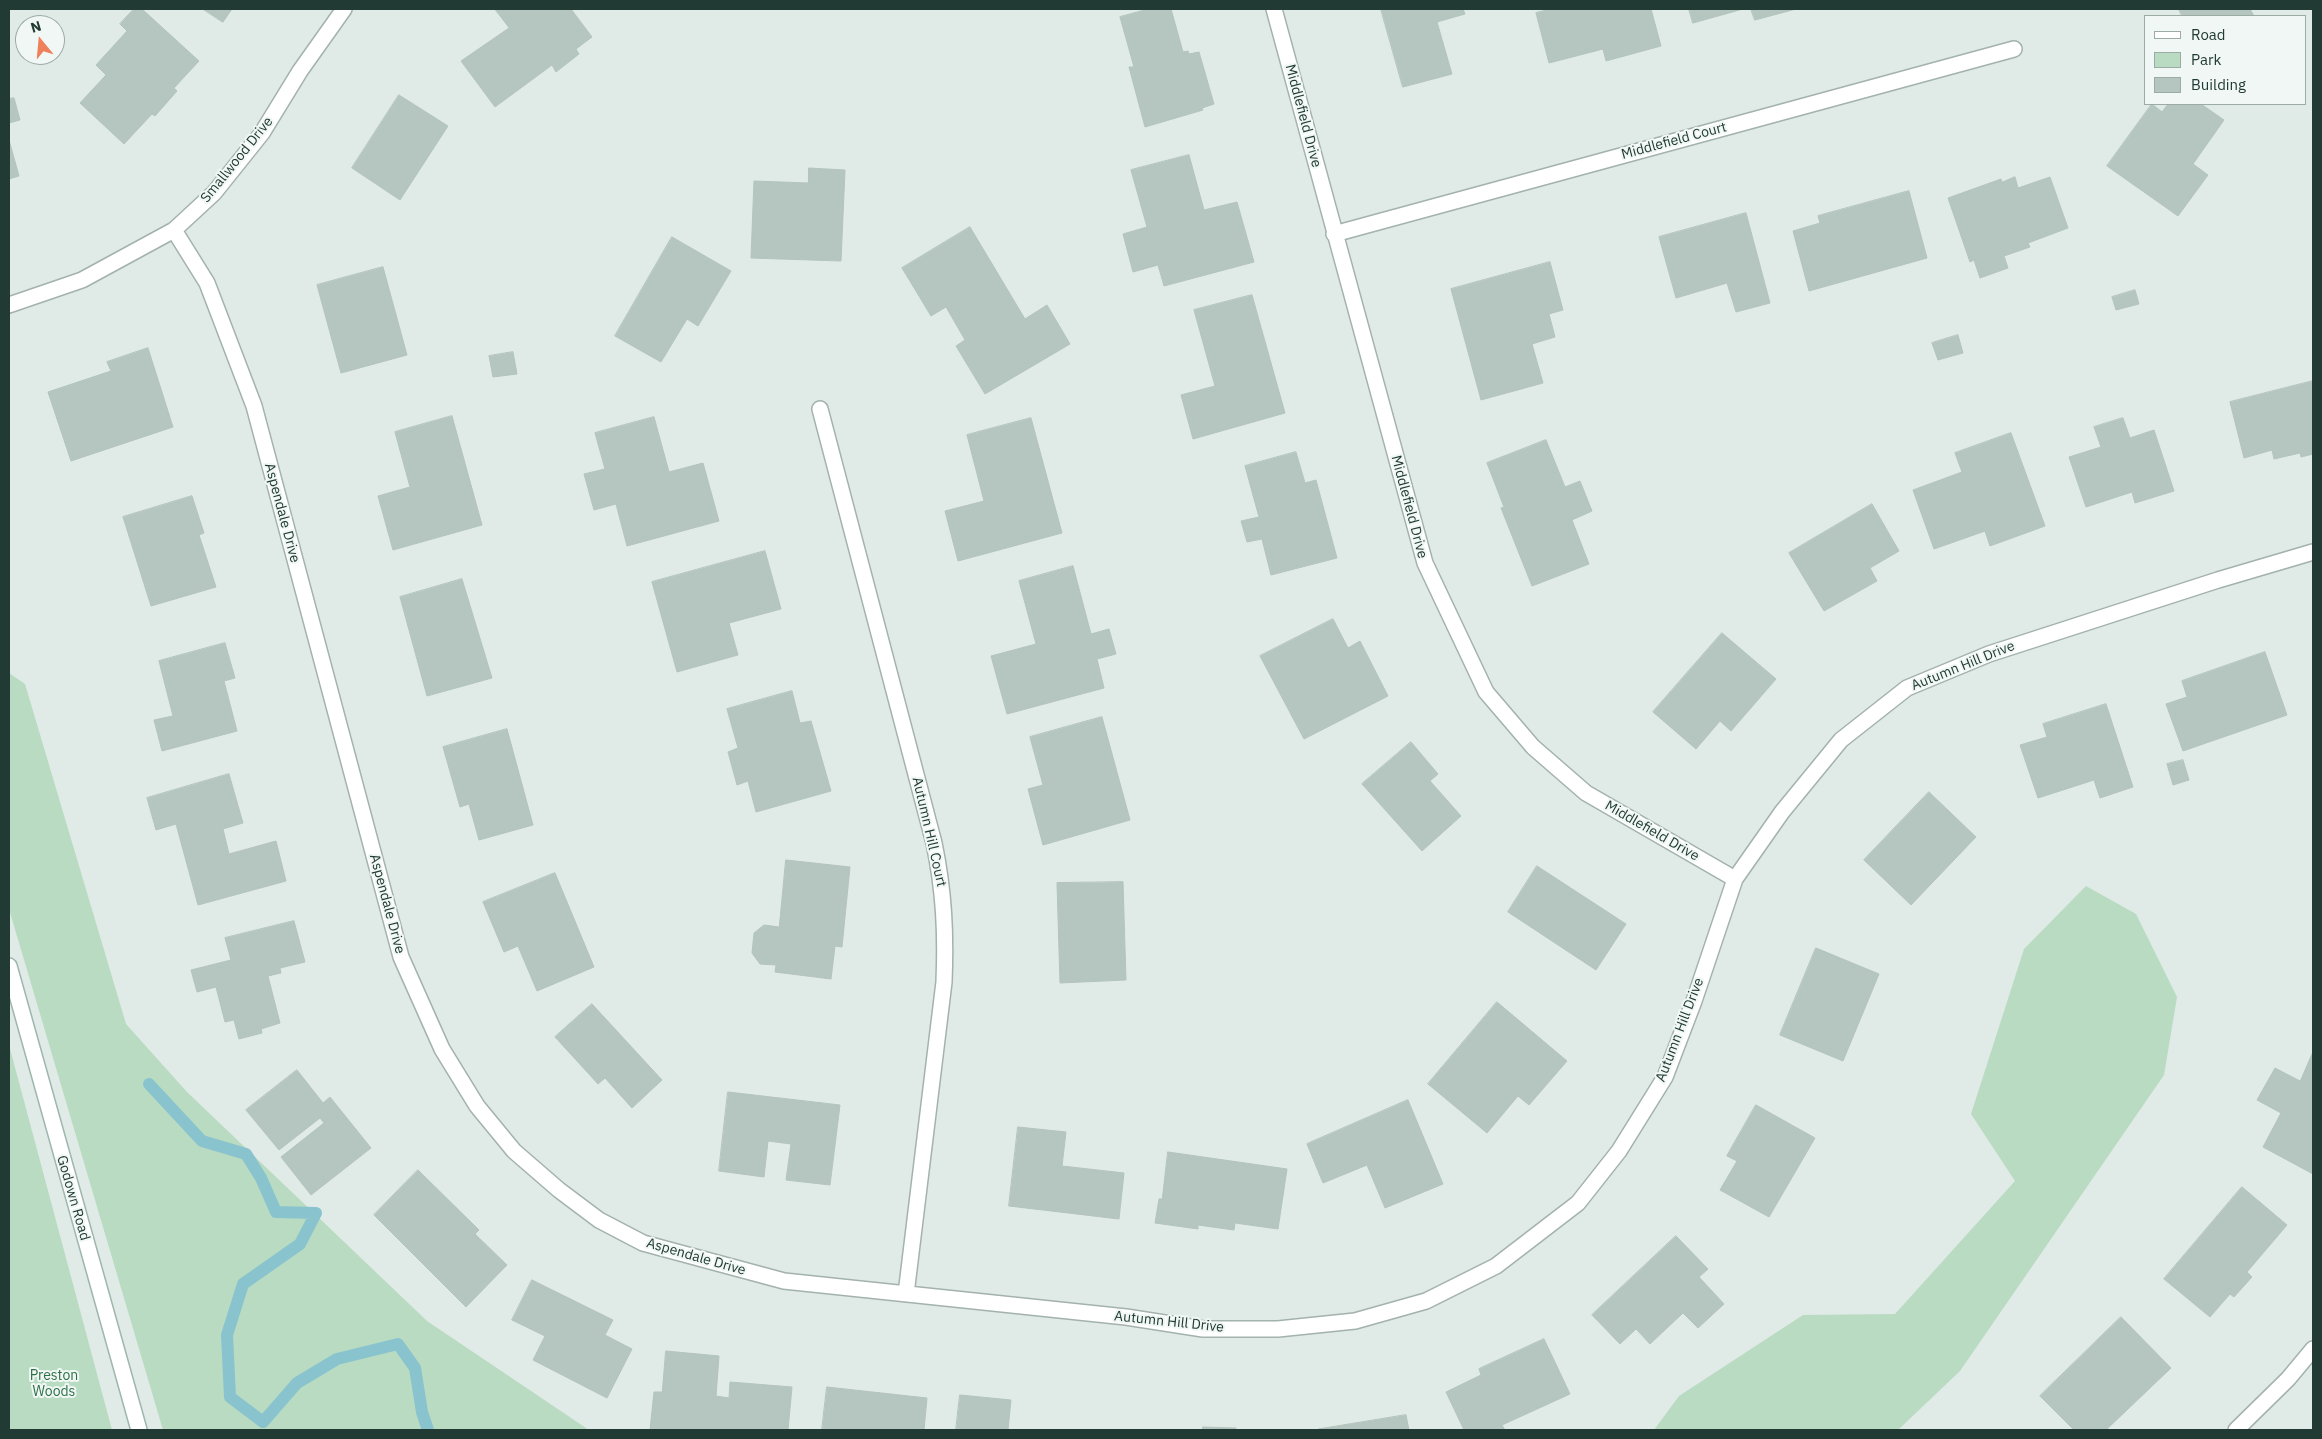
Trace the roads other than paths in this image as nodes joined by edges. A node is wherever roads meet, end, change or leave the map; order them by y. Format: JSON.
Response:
{"nodes":[{"id":1,"x":344,"y":9,"type":"edge"},
{"id":2,"x":1274,"y":9,"type":"edge"},
{"id":3,"x":2014,"y":48,"type":"dead end"},
{"id":4,"x":174,"y":230,"type":"junction"},
{"id":5,"x":1334,"y":234,"type":"junction"},
{"id":6,"x":9,"y":305,"type":"edge"},
{"id":7,"x":820,"y":409,"type":"dead end"},
{"id":8,"x":2313,"y":552,"type":"edge"},
{"id":9,"x":1735,"y":879,"type":"junction"},
{"id":10,"x":9,"y":966,"type":"edge"},
{"id":11,"x":906,"y":1294,"type":"junction"},
{"id":12,"x":2313,"y":1349,"type":"edge"},
{"id":13,"x":139,"y":1430,"type":"edge"},
{"id":14,"x":2236,"y":1430,"type":"edge"}],
"edges":[{"from":1,"to":4,"type":"street","name":"Smallwood Drive"},
{"from":2,"to":5,"type":"street","name":"Middlefield Drive"},
{"from":3,"to":5,"type":"street","name":"Middlefield Court"},
{"from":4,"to":6,"type":"street","name":"Smallwood Drive"},
{"from":4,"to":11,"type":"street","name":"Aspendale Drive"},
{"from":5,"to":9,"type":"street","name":"Middlefield Drive"},
{"from":7,"to":11,"type":"street","name":"Autumn Hill Court"},
{"from":8,"to":9,"type":"street","name":"Autumn Hill Drive"},
{"from":9,"to":11,"type":"street","name":"Autumn Hill Drive"},
{"from":10,"to":13,"type":"street","name":"Godown Road"},
{"from":12,"to":14,"type":"street"}]}
